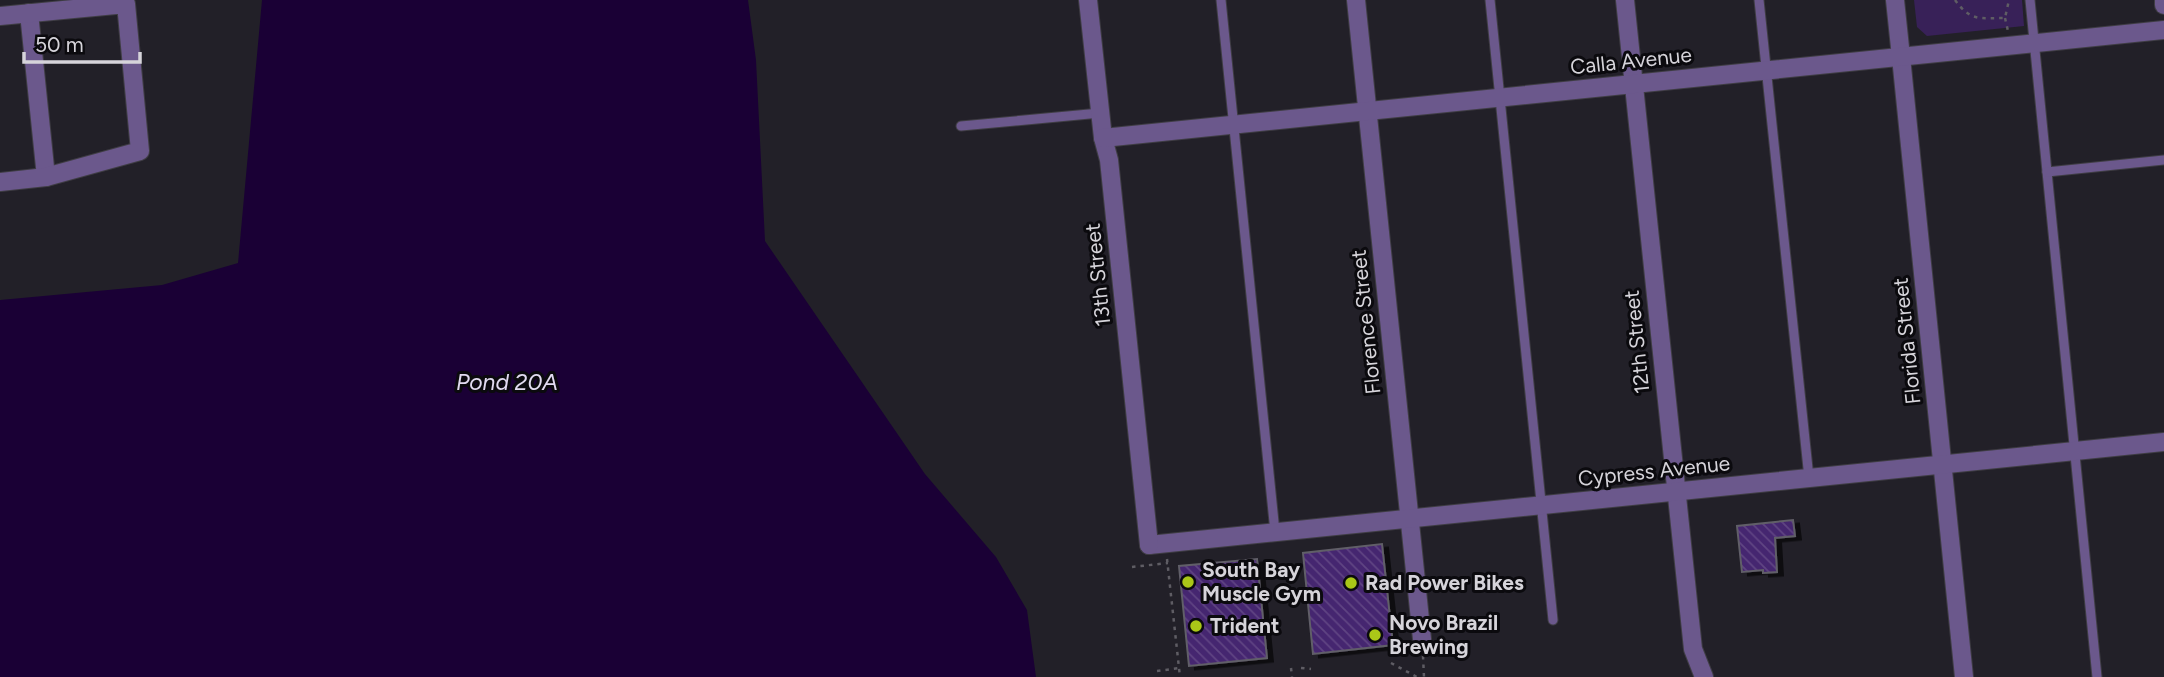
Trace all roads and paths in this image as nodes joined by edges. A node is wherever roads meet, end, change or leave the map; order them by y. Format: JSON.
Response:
{"nodes":[{"id":1,"x":1088,"y":0,"type":"edge"},
{"id":2,"x":1221,"y":0,"type":"edge"},
{"id":3,"x":1356,"y":0,"type":"edge"},
{"id":4,"x":1490,"y":0,"type":"edge"},
{"id":5,"x":1625,"y":0,"type":"edge"},
{"id":6,"x":1759,"y":0,"type":"edge"},
{"id":7,"x":1895,"y":0,"type":"edge"},
{"id":8,"x":1955,"y":0,"type":"edge"},
{"id":9,"x":2009,"y":0,"type":"edge"},
{"id":10,"x":2031,"y":0,"type":"edge"},
{"id":11,"x":126,"y":2,"type":"edge"},
{"id":12,"x":29,"y":13,"type":"junction"},
{"id":13,"x":0,"y":16,"type":"edge"},
{"id":14,"x":2005,"y":18,"type":"junction"},
{"id":15,"x":2164,"y":30,"type":"edge"},
{"id":16,"x":2008,"y":32,"type":"dead end"},
{"id":17,"x":2035,"y":43,"type":"junction"},
{"id":18,"x":1901,"y":57,"type":"junction"},
{"id":19,"x":1767,"y":71,"type":"junction"},
{"id":20,"x":1633,"y":84,"type":"junction"},
{"id":21,"x":1499,"y":98,"type":"junction"},
{"id":22,"x":1367,"y":111,"type":"junction"},
{"id":23,"x":1100,"y":113,"type":"junction"},
{"id":24,"x":961,"y":125,"type":"dead end"},
{"id":25,"x":1233,"y":125,"type":"junction"},
{"id":26,"x":1103,"y":138,"type":"junction"},
{"id":27,"x":2164,"y":160,"type":"edge"},
{"id":28,"x":2047,"y":172,"type":"junction"},
{"id":29,"x":46,"y":177,"type":"junction"},
{"id":30,"x":0,"y":182,"type":"edge"},
{"id":31,"x":2164,"y":442,"type":"edge"},
{"id":32,"x":2075,"y":451,"type":"junction"},
{"id":33,"x":1943,"y":464,"type":"junction"},
{"id":34,"x":1809,"y":478,"type":"junction"},
{"id":35,"x":1676,"y":492,"type":"junction"},
{"id":36,"x":1541,"y":505,"type":"junction"},
{"id":37,"x":1409,"y":519,"type":"junction"},
{"id":38,"x":1275,"y":532,"type":"junction"},
{"id":39,"x":1149,"y":545,"type":"joint"},
{"id":40,"x":1166,"y":553,"type":"dead end"},
{"id":41,"x":1168,"y":563,"type":"junction"},
{"id":42,"x":1132,"y":567,"type":"dead end"},
{"id":43,"x":1553,"y":620,"type":"dead end"},
{"id":44,"x":1422,"y":642,"type":"joint"},
{"id":45,"x":1391,"y":663,"type":"dead end"},
{"id":46,"x":1180,"y":668,"type":"junction"},
{"id":47,"x":1292,"y":668,"type":"dead end"},
{"id":48,"x":1301,"y":668,"type":"dead end"},
{"id":49,"x":1311,"y":669,"type":"dead end"},
{"id":50,"x":1157,"y":671,"type":"dead end"},
{"id":51,"x":1180,"y":677,"type":"edge"},
{"id":52,"x":1292,"y":677,"type":"edge"},
{"id":53,"x":1417,"y":677,"type":"edge"},
{"id":54,"x":1424,"y":677,"type":"edge"},
{"id":55,"x":1704,"y":677,"type":"edge"},
{"id":56,"x":1964,"y":677,"type":"edge"},
{"id":57,"x":2097,"y":677,"type":"edge"}],
"edges":[{"from":1,"to":23,"type":"street","name":"13th Street"},
{"from":2,"to":25,"type":"lane"},
{"from":3,"to":22,"type":"street","name":"Florence Street"},
{"from":4,"to":21,"type":"lane"},
{"from":5,"to":20,"type":"street","name":"12th Street"},
{"from":6,"to":19,"type":"lane"},
{"from":7,"to":18,"type":"street","name":"Florida Street"},
{"from":8,"to":14,"type":"path"},
{"from":9,"to":14,"type":"path"},
{"from":10,"to":17,"type":"lane"},
{"from":11,"to":12,"type":"street"},
{"from":11,"to":29,"type":"street"},
{"from":12,"to":13,"type":"street"},
{"from":12,"to":29,"type":"street"},
{"from":14,"to":16,"type":"path"},
{"from":15,"to":17,"type":"street","name":"Calla Avenue"},
{"from":17,"to":18,"type":"street","name":"Calla Avenue"},
{"from":17,"to":28,"type":"lane"},
{"from":18,"to":19,"type":"street","name":"Calla Avenue"},
{"from":18,"to":33,"type":"street","name":"Florida Street"},
{"from":19,"to":20,"type":"street","name":"Calla Avenue"},
{"from":19,"to":34,"type":"lane"},
{"from":20,"to":21,"type":"street","name":"Calla Avenue"},
{"from":20,"to":35,"type":"street","name":"12th Street"},
{"from":21,"to":22,"type":"street","name":"Calla Avenue"},
{"from":21,"to":36,"type":"lane"},
{"from":22,"to":25,"type":"street","name":"Calla Avenue"},
{"from":22,"to":37,"type":"street","name":"Florence Street"},
{"from":23,"to":24,"type":"lane"},
{"from":23,"to":26,"type":"street","name":"13th Street"},
{"from":25,"to":26,"type":"street","name":"Calla Avenue"},
{"from":25,"to":38,"type":"lane"},
{"from":26,"to":39,"type":"street","name":"13th Street"},
{"from":27,"to":28,"type":"lane"},
{"from":28,"to":32,"type":"lane"},
{"from":29,"to":30,"type":"street"},
{"from":31,"to":32,"type":"street","name":"Cypress Avenue"},
{"from":32,"to":33,"type":"street","name":"Cypress Avenue"},
{"from":32,"to":57,"type":"lane"},
{"from":33,"to":34,"type":"street","name":"Cypress Avenue"},
{"from":33,"to":56,"type":"street","name":"Florida Street"},
{"from":34,"to":35,"type":"street","name":"Cypress Avenue"},
{"from":35,"to":36,"type":"street","name":"Cypress Avenue"},
{"from":35,"to":55,"type":"street","name":"12th Street"},
{"from":36,"to":37,"type":"street","name":"Cypress Avenue"},
{"from":36,"to":43,"type":"lane"},
{"from":37,"to":38,"type":"street","name":"Cypress Avenue"},
{"from":37,"to":44,"type":"street","name":"Florence Street"},
{"from":38,"to":39,"type":"street","name":"Cypress Avenue"},
{"from":40,"to":41,"type":"path"},
{"from":41,"to":42,"type":"path"},
{"from":41,"to":46,"type":"path"},
{"from":44,"to":54,"type":"path"},
{"from":45,"to":53,"type":"path"},
{"from":46,"to":50,"type":"path"},
{"from":46,"to":51,"type":"path"},
{"from":47,"to":52,"type":"path"},
{"from":48,"to":49,"type":"path"}]}
